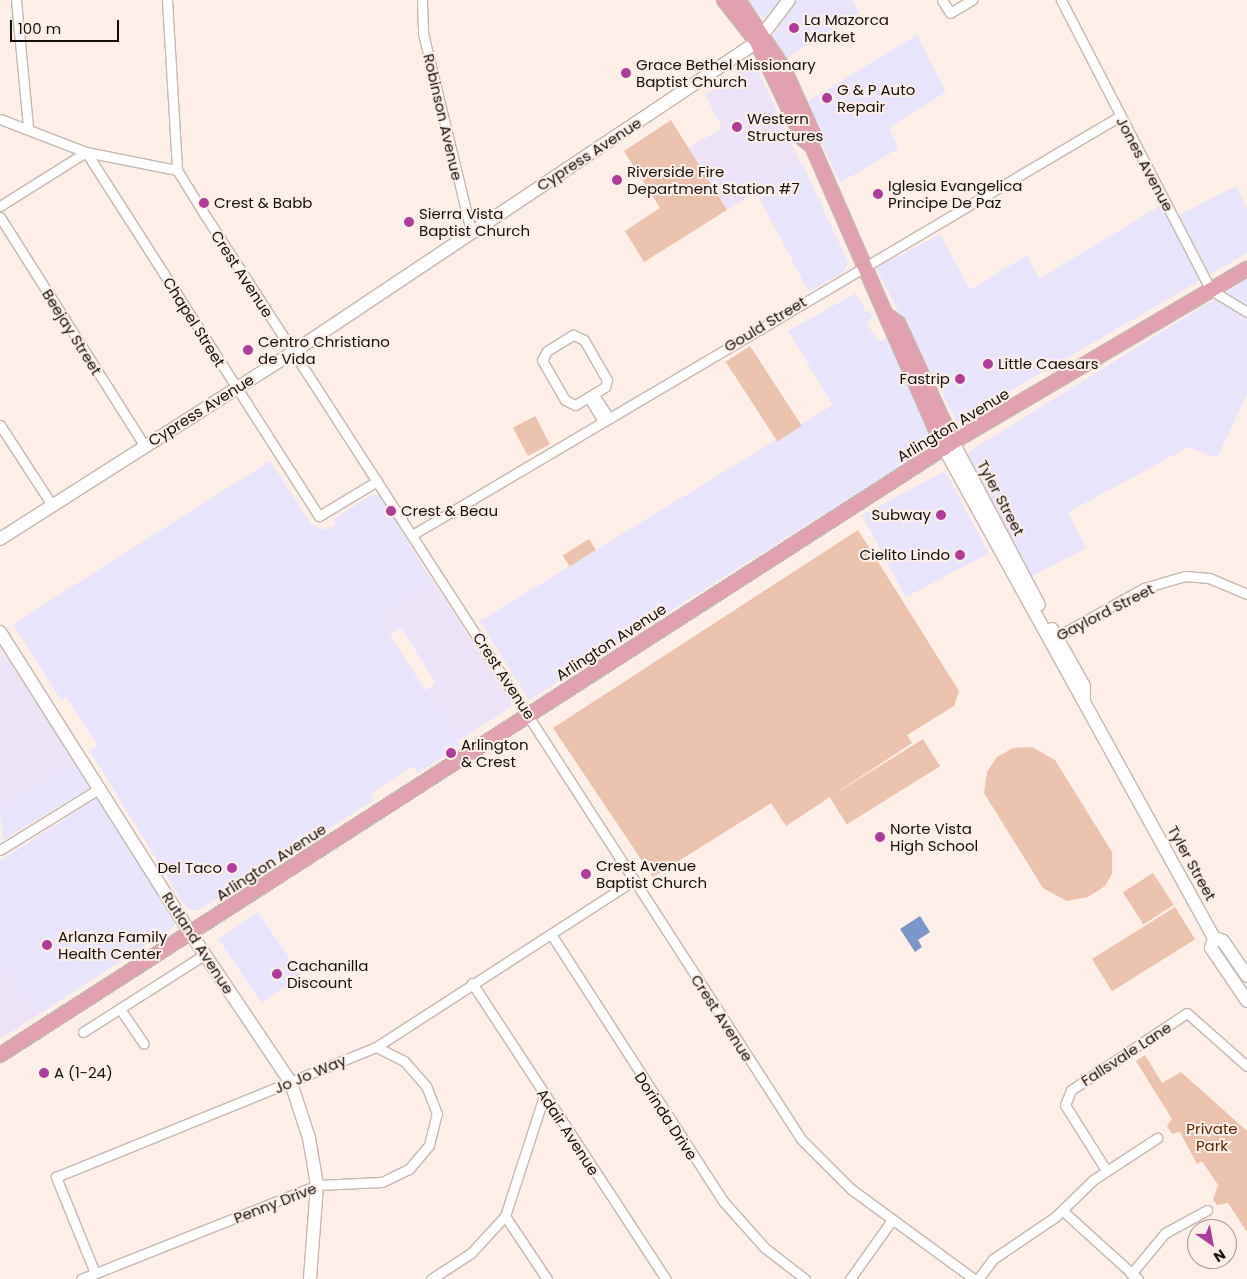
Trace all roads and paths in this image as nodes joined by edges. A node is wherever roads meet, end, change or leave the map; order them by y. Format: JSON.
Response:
{"nodes":[{"id":1,"x":16,"y":0,"type":"edge"},
{"id":2,"x":167,"y":0,"type":"edge"},
{"id":3,"x":422,"y":0,"type":"edge"},
{"id":4,"x":724,"y":0,"type":"edge"},
{"id":5,"x":738,"y":0,"type":"edge"},
{"id":6,"x":789,"y":0,"type":"edge"},
{"id":7,"x":942,"y":0,"type":"edge"},
{"id":8,"x":972,"y":0,"type":"edge"},
{"id":9,"x":1061,"y":0,"type":"edge"},
{"id":10,"x":760,"y":38,"type":"junction"},
{"id":11,"x":1120,"y":116,"type":"junction"},
{"id":12,"x":0,"y":120,"type":"edge"},
{"id":13,"x":28,"y":128,"type":"junction"},
{"id":14,"x":86,"y":152,"type":"junction"},
{"id":15,"x":177,"y":170,"type":"junction"},
{"id":16,"x":0,"y":206,"type":"edge"},
{"id":17,"x":0,"y":217,"type":"edge"},
{"id":18,"x":470,"y":232,"type":"junction"},
{"id":19,"x":863,"y":266,"type":"junction"},
{"id":20,"x":1247,"y":269,"type":"edge"},
{"id":21,"x":1211,"y":290,"type":"junction"},
{"id":22,"x":1247,"y":312,"type":"edge"},
{"id":23,"x":293,"y":352,"type":"junction"},
{"id":24,"x":236,"y":388,"type":"junction"},
{"id":25,"x":592,"y":397,"type":"junction"},
{"id":26,"x":606,"y":419,"type":"junction"},
{"id":27,"x":0,"y":425,"type":"edge"},
{"id":28,"x":949,"y":444,"type":"junction"},
{"id":29,"x":144,"y":446,"type":"junction"},
{"id":30,"x":377,"y":480,"type":"junction"},
{"id":31,"x":52,"y":505,"type":"junction"},
{"id":32,"x":412,"y":535,"type":"junction"},
{"id":33,"x":0,"y":539,"type":"edge"},
{"id":34,"x":1247,"y":594,"type":"edge"},
{"id":35,"x":0,"y":632,"type":"edge"},
{"id":36,"x":1053,"y":639,"type":"junction"},
{"id":37,"x":529,"y":714,"type":"junction"},
{"id":38,"x":100,"y":788,"type":"junction"},
{"id":39,"x":0,"y":850,"type":"edge"},
{"id":40,"x":634,"y":880,"type":"junction"},
{"id":41,"x":191,"y":934,"type":"junction"},
{"id":42,"x":551,"y":934,"type":"junction"},
{"id":43,"x":1214,"y":938,"type":"junction"},
{"id":44,"x":204,"y":955,"type":"junction"},
{"id":45,"x":1247,"y":976,"type":"edge"},
{"id":46,"x":472,"y":983,"type":"junction"},
{"id":47,"x":1247,"y":1001,"type":"edge"},
{"id":48,"x":120,"y":1009,"type":"junction"},
{"id":49,"x":82,"y":1032,"type":"dead end"},
{"id":50,"x":144,"y":1044,"type":"dead end"},
{"id":51,"x":376,"y":1047,"type":"junction"},
{"id":52,"x":0,"y":1056,"type":"edge"},
{"id":53,"x":1247,"y":1066,"type":"edge"},
{"id":54,"x":291,"y":1083,"type":"junction"},
{"id":55,"x":544,"y":1096,"type":"junction"},
{"id":56,"x":1157,"y":1138,"type":"dead end"},
{"id":57,"x":1106,"y":1170,"type":"junction"},
{"id":58,"x":316,"y":1185,"type":"junction"},
{"id":59,"x":1207,"y":1210,"type":"dead end"},
{"id":60,"x":1063,"y":1211,"type":"junction"},
{"id":61,"x":505,"y":1216,"type":"junction"},
{"id":62,"x":892,"y":1220,"type":"junction"},
{"id":63,"x":95,"y":1273,"type":"junction"},
{"id":64,"x":1134,"y":1276,"type":"edge"},
{"id":65,"x":81,"y":1279,"type":"edge"},
{"id":66,"x":310,"y":1279,"type":"edge"},
{"id":67,"x":433,"y":1279,"type":"edge"},
{"id":68,"x":547,"y":1279,"type":"edge"},
{"id":69,"x":666,"y":1279,"type":"edge"},
{"id":70,"x":805,"y":1279,"type":"edge"},
{"id":71,"x":850,"y":1279,"type":"edge"},
{"id":72,"x":976,"y":1279,"type":"edge"}],
"edges":[{"from":1,"to":13,"type":"street"},
{"from":2,"to":15,"type":"street","name":"Crest Avenue"},
{"from":3,"to":18,"type":"street","name":"Robinson Avenue"},
{"from":4,"to":10,"type":"main road","name":"Tyler Street"},
{"from":5,"to":10,"type":"main road","name":"Tyler Street"},
{"from":6,"to":10,"type":"street","name":"Cypress Avenue"},
{"from":7,"to":8,"type":"street"},
{"from":9,"to":11,"type":"street","name":"Jones Avenue"},
{"from":10,"to":18,"type":"street","name":"Cypress Avenue"},
{"from":10,"to":19,"type":"main road","name":"Tyler Street"},
{"from":11,"to":19,"type":"street","name":"Gould Street"},
{"from":11,"to":21,"type":"street","name":"Jones Avenue"},
{"from":12,"to":13,"type":"street"},
{"from":13,"to":14,"type":"street"},
{"from":14,"to":15,"type":"street"},
{"from":14,"to":16,"type":"street"},
{"from":14,"to":24,"type":"street","name":"Chapel Street"},
{"from":15,"to":23,"type":"street","name":"Crest Avenue"},
{"from":17,"to":29,"type":"street","name":"Beejay Street"},
{"from":18,"to":23,"type":"street","name":"Cypress Avenue"},
{"from":19,"to":26,"type":"street","name":"Gould Street"},
{"from":19,"to":28,"type":"main road","name":"Tyler Street"},
{"from":20,"to":21,"type":"main road","name":"Arlington Avenue"},
{"from":21,"to":22,"type":"street"},
{"from":21,"to":28,"type":"main road","name":"Arlington Avenue"},
{"from":23,"to":24,"type":"street","name":"Cypress Avenue"},
{"from":23,"to":30,"type":"street","name":"Crest Avenue"},
{"from":24,"to":29,"type":"street","name":"Cypress Avenue"},
{"from":24,"to":30,"type":"street","name":"Chapel Street"},
{"from":25,"to":25,"type":"street"},
{"from":25,"to":26,"type":"street"},
{"from":26,"to":32,"type":"street","name":"Gould Street"},
{"from":27,"to":31,"type":"street"},
{"from":28,"to":36,"type":"street","name":"Tyler Street"},
{"from":28,"to":37,"type":"main road","name":"Arlington Avenue"},
{"from":29,"to":31,"type":"street","name":"Cypress Avenue"},
{"from":30,"to":32,"type":"street","name":"Crest Avenue"},
{"from":31,"to":33,"type":"street","name":"Cypress Avenue"},
{"from":32,"to":37,"type":"street","name":"Crest Avenue"},
{"from":34,"to":36,"type":"street","name":"Gaylord Street"},
{"from":35,"to":38,"type":"street","name":"Rutland Avenue"},
{"from":36,"to":43,"type":"street","name":"Tyler Street"},
{"from":37,"to":40,"type":"street","name":"Crest Avenue"},
{"from":37,"to":41,"type":"main road","name":"Arlington Avenue"},
{"from":38,"to":39,"type":"street"},
{"from":38,"to":41,"type":"street","name":"Rutland Avenue"},
{"from":40,"to":42,"type":"street","name":"Jo Jo Way"},
{"from":40,"to":62,"type":"street","name":"Crest Avenue"},
{"from":41,"to":44,"type":"street","name":"Rutland Avenue"},
{"from":41,"to":52,"type":"main road","name":"Arlington Avenue"},
{"from":42,"to":46,"type":"street","name":"Jo Jo Way"},
{"from":42,"to":70,"type":"street","name":"Dorinda Drive"},
{"from":43,"to":45,"type":"street","name":"Tyler Street"},
{"from":43,"to":47,"type":"street","name":"Tyler Street"},
{"from":44,"to":48,"type":"street"},
{"from":44,"to":54,"type":"street","name":"Rutland Avenue"},
{"from":46,"to":51,"type":"street","name":"Jo Jo Way"},
{"from":46,"to":55,"type":"street","name":"Adair Avenue"},
{"from":48,"to":49,"type":"street"},
{"from":48,"to":50,"type":"street"},
{"from":51,"to":54,"type":"street","name":"Jo Jo Way"},
{"from":51,"to":58,"type":"street","name":"Penny Drive"},
{"from":53,"to":57,"type":"street","name":"Fallsvale Lane"},
{"from":54,"to":58,"type":"street","name":"Rutland Avenue"},
{"from":54,"to":63,"type":"street","name":"Jo Jo Way"},
{"from":55,"to":61,"type":"street"},
{"from":55,"to":69,"type":"street","name":"Adair Avenue"},
{"from":56,"to":57,"type":"street"},
{"from":57,"to":60,"type":"street"},
{"from":58,"to":63,"type":"street","name":"Penny Drive"},
{"from":58,"to":66,"type":"street","name":"Rutland Avenue"},
{"from":59,"to":64,"type":"street"},
{"from":60,"to":64,"type":"street"},
{"from":60,"to":72,"type":"street"},
{"from":61,"to":67,"type":"street"},
{"from":61,"to":68,"type":"street"},
{"from":62,"to":71,"type":"street"},
{"from":62,"to":72,"type":"street","name":"Crest Avenue"},
{"from":63,"to":65,"type":"street","name":"Penny Drive"}]}
